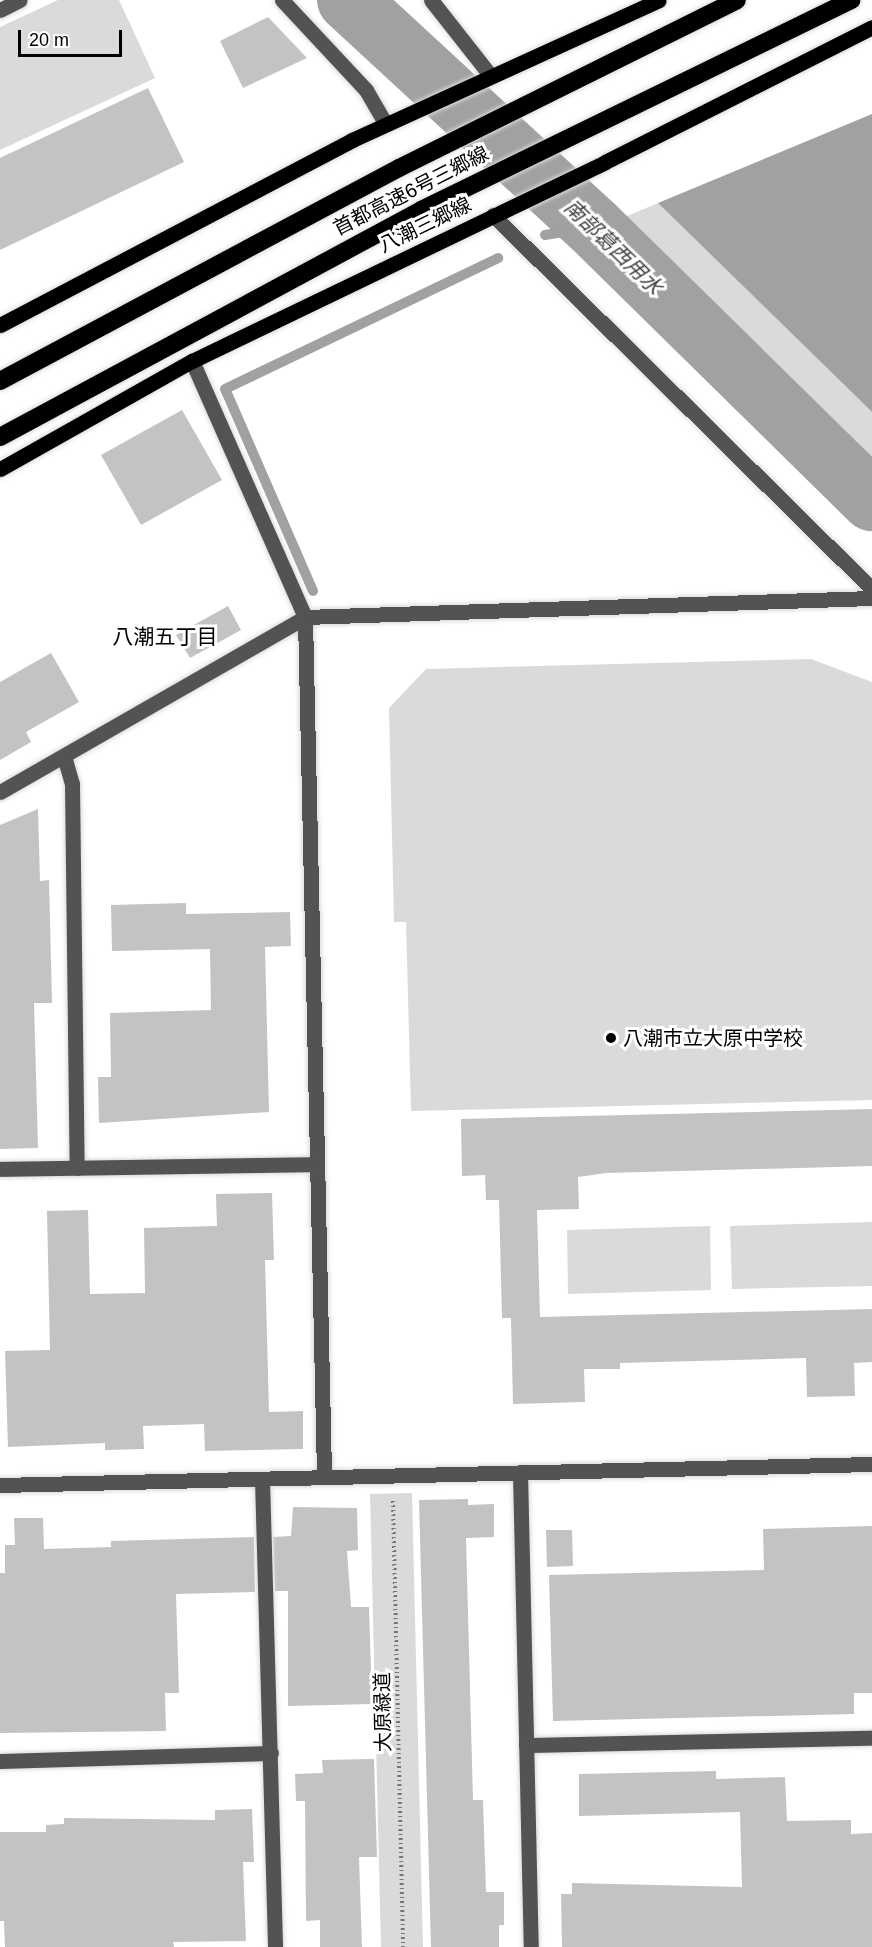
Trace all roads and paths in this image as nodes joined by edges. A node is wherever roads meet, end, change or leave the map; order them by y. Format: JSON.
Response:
{"nodes":[{"id":1,"x":20,"y":0,"type":"edge"},
{"id":2,"x":282,"y":0,"type":"edge"},
{"id":3,"x":431,"y":0,"type":"edge"},
{"id":4,"x":659,"y":0,"type":"edge"},
{"id":5,"x":737,"y":0,"type":"edge"},
{"id":6,"x":851,"y":0,"type":"edge"},
{"id":7,"x":0,"y":10,"type":"edge"},
{"id":8,"x":872,"y":27,"type":"edge"},
{"id":9,"x":490,"y":75,"type":"junction"},
{"id":10,"x":386,"y":124,"type":"junction"},
{"id":11,"x":493,"y":215,"type":"junction"},
{"id":12,"x":0,"y":325,"type":"edge"},
{"id":13,"x":192,"y":361,"type":"junction"},
{"id":14,"x":0,"y":381,"type":"edge"},
{"id":15,"x":0,"y":437,"type":"edge"},
{"id":16,"x":0,"y":469,"type":"edge"},
{"id":17,"x":872,"y":589,"type":"edge"},
{"id":18,"x":872,"y":598,"type":"edge"},
{"id":19,"x":305,"y":617,"type":"junction"},
{"id":20,"x":64,"y":756,"type":"junction"},
{"id":21,"x":0,"y":792,"type":"edge"},
{"id":22,"x":316,"y":1164,"type":"junction"},
{"id":23,"x":77,"y":1168,"type":"junction"},
{"id":24,"x":0,"y":1169,"type":"edge"},
{"id":25,"x":872,"y":1464,"type":"edge"},
{"id":26,"x":520,"y":1472,"type":"junction"},
{"id":27,"x":393,"y":1476,"type":"junction"},
{"id":28,"x":324,"y":1477,"type":"junction"},
{"id":29,"x":262,"y":1479,"type":"junction"},
{"id":30,"x":0,"y":1485,"type":"edge"},
{"id":31,"x":872,"y":1738,"type":"edge"},
{"id":32,"x":526,"y":1745,"type":"junction"},
{"id":33,"x":271,"y":1754,"type":"junction"},
{"id":34,"x":0,"y":1761,"type":"edge"},
{"id":35,"x":275,"y":1947,"type":"edge"},
{"id":36,"x":403,"y":1947,"type":"edge"},
{"id":37,"x":531,"y":1947,"type":"edge"}],
"edges":[{"from":1,"to":7,"type":"street"},
{"from":2,"to":10,"type":"street"},
{"from":3,"to":9,"type":"street"},
{"from":4,"to":9,"type":"main road"},
{"from":5,"to":14,"type":"highway","name":"首都高速6号三郷線"},
{"from":6,"to":15,"type":"highway","name":"首都高速6号三郷線"},
{"from":8,"to":11,"type":"main road","name":"八潮三郷線"},
{"from":9,"to":10,"type":"main road"},
{"from":10,"to":12,"type":"main road"},
{"from":11,"to":13,"type":"main road","name":"八潮三郷線"},
{"from":11,"to":17,"type":"street"},
{"from":13,"to":16,"type":"main road","name":"八潮三郷線"},
{"from":13,"to":19,"type":"street"},
{"from":18,"to":19,"type":"street"},
{"from":19,"to":20,"type":"street"},
{"from":19,"to":22,"type":"street"},
{"from":20,"to":21,"type":"street"},
{"from":20,"to":23,"type":"street"},
{"from":22,"to":23,"type":"street"},
{"from":22,"to":28,"type":"street"},
{"from":23,"to":24,"type":"street"},
{"from":25,"to":26,"type":"street"},
{"from":26,"to":27,"type":"street"},
{"from":26,"to":32,"type":"street"},
{"from":27,"to":28,"type":"street"},
{"from":27,"to":36,"type":"path","name":"大原緑道"},
{"from":28,"to":29,"type":"street"},
{"from":29,"to":30,"type":"street"},
{"from":29,"to":33,"type":"street"},
{"from":31,"to":32,"type":"street"},
{"from":32,"to":37,"type":"street"},
{"from":33,"to":34,"type":"street"},
{"from":33,"to":35,"type":"street"}]}
